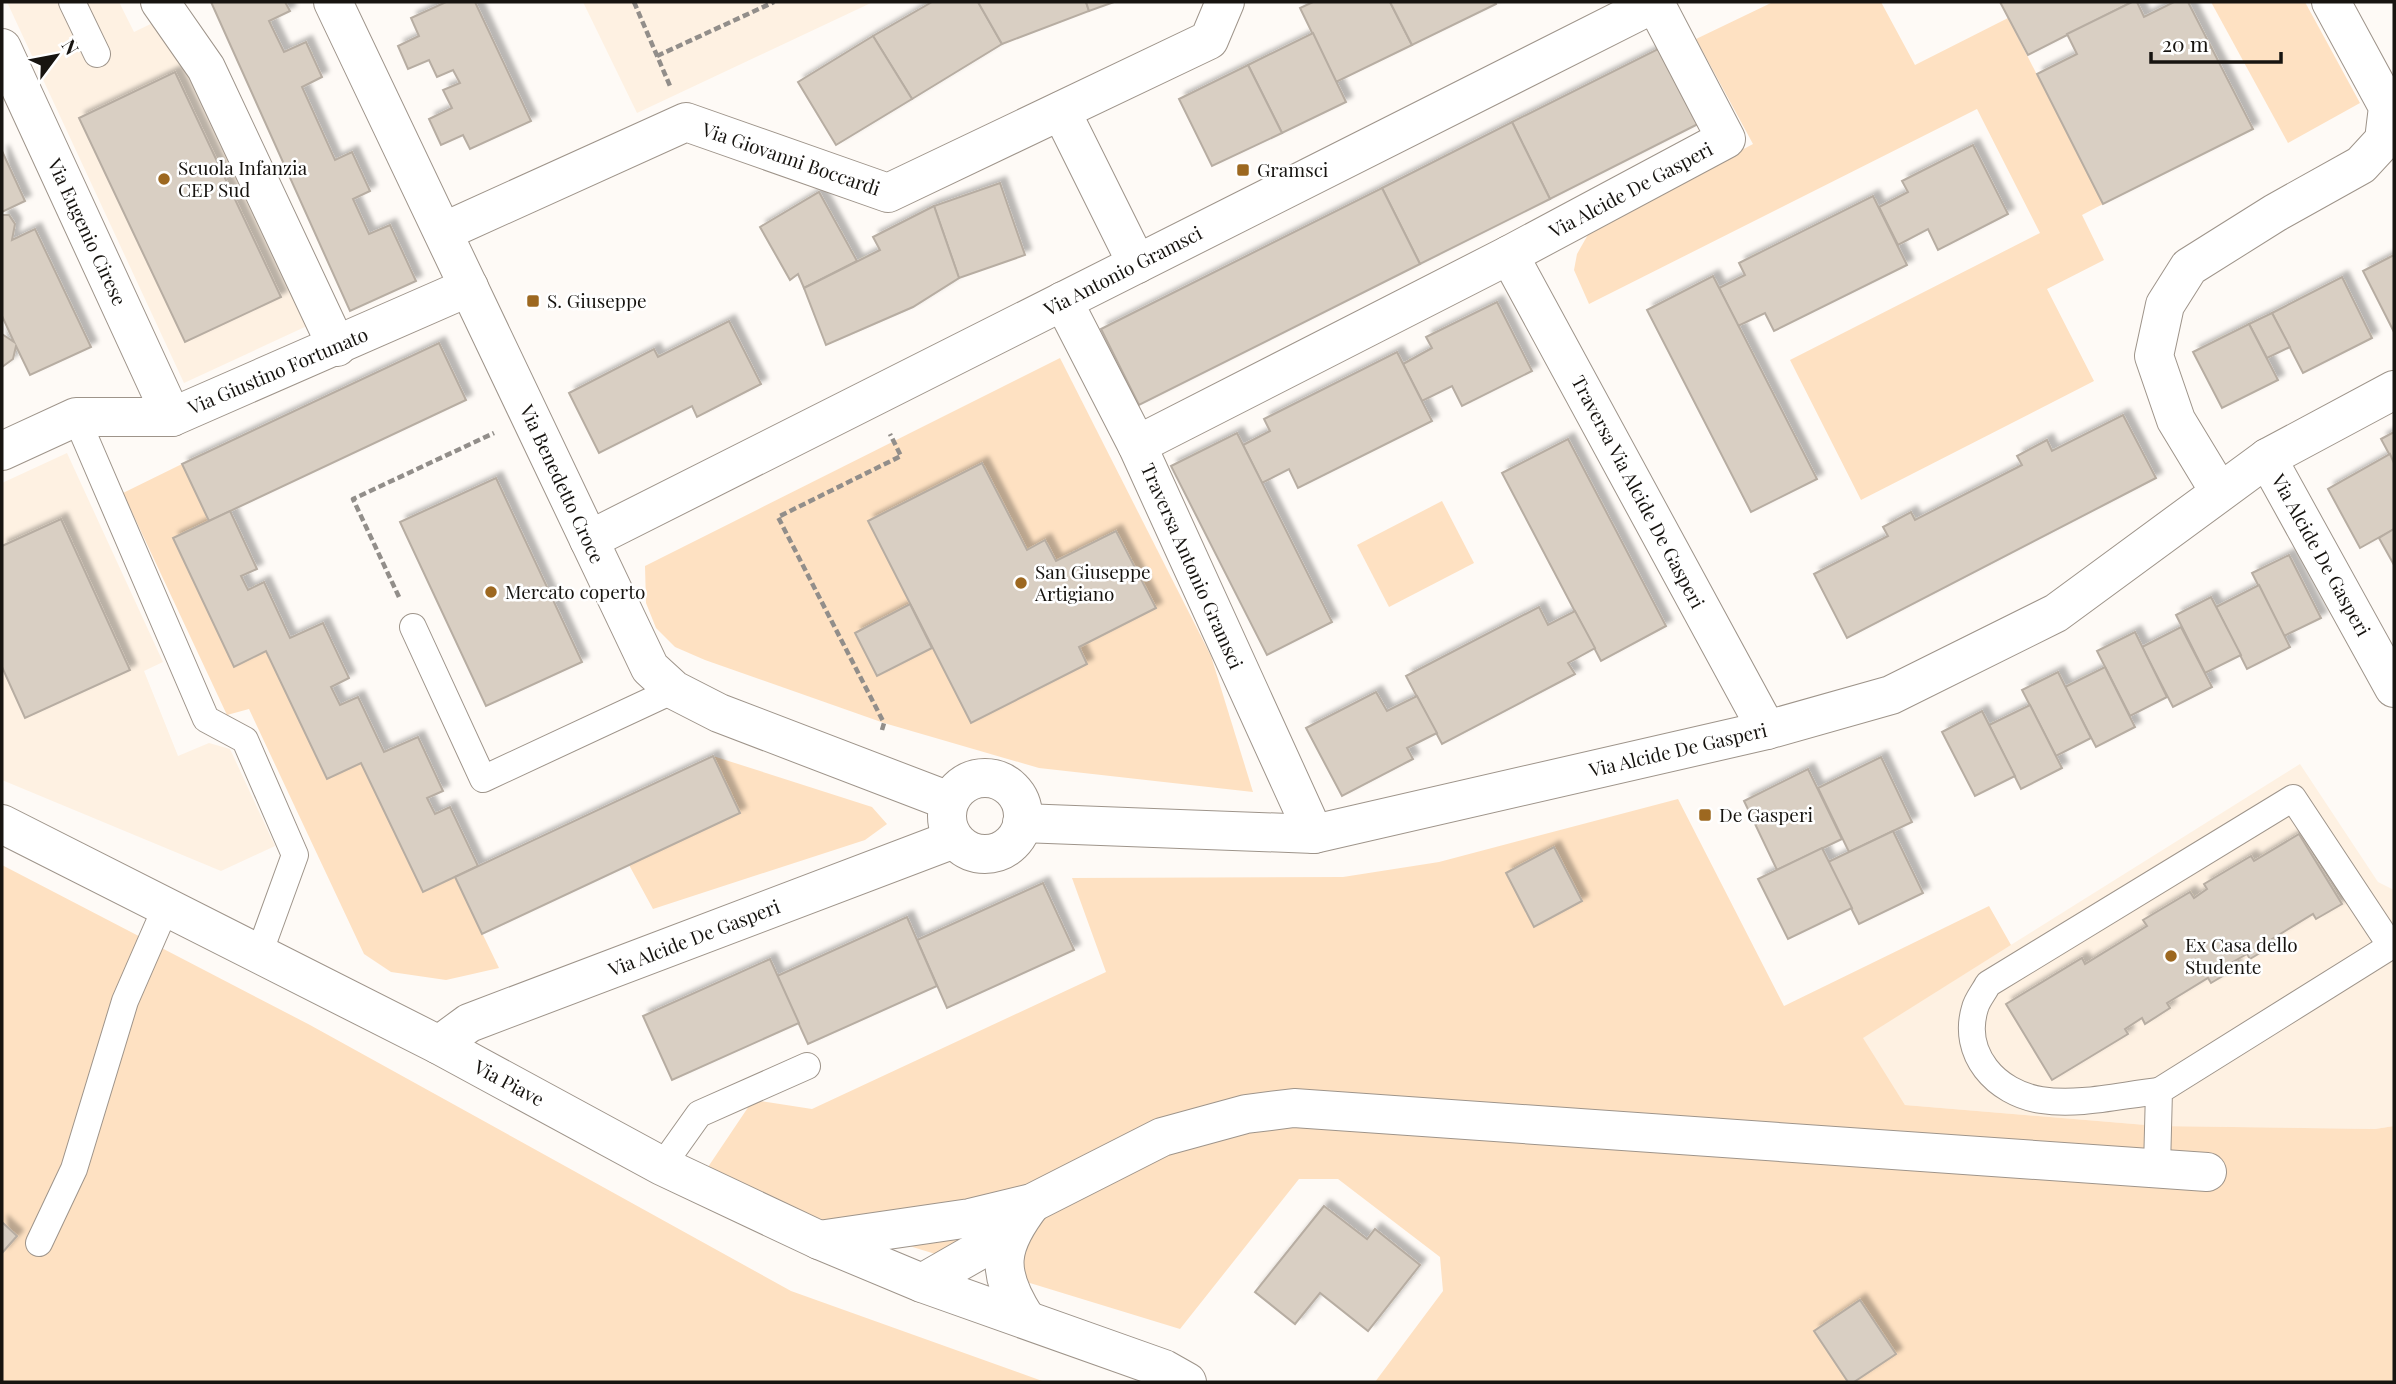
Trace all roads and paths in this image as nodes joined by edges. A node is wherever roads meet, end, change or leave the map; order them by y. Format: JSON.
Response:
{"nodes":[{"id":1,"x":72,"y":2,"type":"edge"},
{"id":2,"x":160,"y":2,"type":"edge"},
{"id":3,"x":333,"y":2,"type":"edge"},
{"id":4,"x":634,"y":2,"type":"edge"},
{"id":5,"x":774,"y":2,"type":"edge"},
{"id":6,"x":1225,"y":2,"type":"edge"},
{"id":7,"x":1656,"y":2,"type":"edge"},
{"id":8,"x":2331,"y":2,"type":"edge"},
{"id":9,"x":2,"y":48,"type":"edge"},
{"id":10,"x":97,"y":54,"type":"dead end"},
{"id":11,"x":657,"y":55,"type":"junction"},
{"id":12,"x":11,"y":92,"type":"edge"},
{"id":13,"x":1061,"y":111,"type":"junction"},
{"id":14,"x":686,"y":122,"type":"junction"},
{"id":15,"x":443,"y":232,"type":"junction"},
{"id":16,"x":1509,"y":255,"type":"junction"},
{"id":17,"x":1137,"y":264,"type":"junction"},
{"id":18,"x":468,"y":287,"type":"junction"},
{"id":19,"x":1063,"y":301,"type":"junction"},
{"id":20,"x":337,"y":347,"type":"junction"},
{"id":21,"x":2394,"y":390,"type":"edge"},
{"id":22,"x":872,"y":397,"type":"junction"},
{"id":23,"x":76,"y":416,"type":"junction"},
{"id":24,"x":530,"y":416,"type":"junction"},
{"id":25,"x":172,"y":417,"type":"junction"},
{"id":26,"x":1137,"y":445,"type":"junction"},
{"id":27,"x":2,"y":451,"type":"edge"},
{"id":28,"x":2267,"y":458,"type":"junction"},
{"id":29,"x":2220,"y":491,"type":"junction"},
{"id":30,"x":589,"y":540,"type":"junction"},
{"id":31,"x":413,"y":627,"type":"joint"},
{"id":32,"x":865,"y":688,"type":"dead end"},
{"id":33,"x":2394,"y":688,"type":"edge"},
{"id":34,"x":674,"y":690,"type":"junction"},
{"id":35,"x":1767,"y":730,"type":"junction"},
{"id":36,"x":949,"y":801,"type":"junction"},
{"id":37,"x":1022,"y":823,"type":"junction"},
{"id":38,"x":2,"y":824,"type":"edge"},
{"id":39,"x":1314,"y":834,"type":"junction"},
{"id":40,"x":954,"y":839,"type":"junction"},
{"id":41,"x":166,"y":907,"type":"junction"},
{"id":42,"x":2393,"y":945,"type":"edge"},
{"id":43,"x":259,"y":954,"type":"junction"},
{"id":44,"x":439,"y":1045,"type":"junction"},
{"id":45,"x":807,"y":1066,"type":"dead end"},
{"id":46,"x":2159,"y":1091,"type":"junction"},
{"id":47,"x":662,"y":1167,"type":"junction"},
{"id":48,"x":2157,"y":1167,"type":"junction"},
{"id":49,"x":2207,"y":1172,"type":"dead end"},
{"id":50,"x":1021,"y":1217,"type":"junction"},
{"id":51,"x":970,"y":1218,"type":"junction"},
{"id":52,"x":819,"y":1240,"type":"junction"},
{"id":53,"x":39,"y":1243,"type":"dead end"},
{"id":54,"x":922,"y":1283,"type":"junction"},
{"id":55,"x":1026,"y":1319,"type":"junction"},
{"id":56,"x":1186,"y":1382,"type":"edge"}],
"edges":[{"from":1,"to":10,"type":"lane"},
{"from":2,"to":20,"type":"street"},
{"from":3,"to":15,"type":"street","name":"Via Benedetto Croce"},
{"from":4,"to":11,"type":"path"},
{"from":5,"to":11,"type":"path"},
{"from":6,"to":13,"type":"street","name":"Via Giovanni Boccardi"},
{"from":7,"to":16,"type":"street","name":"Via Alcide De Gasperi"},
{"from":7,"to":17,"type":"street","name":"Via Antonio Gramsci"},
{"from":8,"to":29,"type":"street"},
{"from":9,"to":12,"type":"street","name":"Via Eugenio Cirese"},
{"from":11,"to":14,"type":"path"},
{"from":12,"to":25,"type":"street","name":"Via Eugenio Cirese"},
{"from":13,"to":14,"type":"street","name":"Via Giovanni Boccardi"},
{"from":13,"to":17,"type":"street"},
{"from":14,"to":15,"type":"street","name":"Via Giovanni Boccardi"},
{"from":15,"to":18,"type":"street","name":"Via Benedetto Croce"},
{"from":16,"to":26,"type":"street","name":"Via Alcide De Gasperi"},
{"from":16,"to":35,"type":"street","name":"Traversa Via Alcide De Gasperi"},
{"from":17,"to":19,"type":"street","name":"Via Antonio Gramsci"},
{"from":18,"to":20,"type":"street","name":"Via Giustino Fortunato"},
{"from":18,"to":24,"type":"street","name":"Via Benedetto Croce"},
{"from":19,"to":22,"type":"street","name":"Via Antonio Gramsci"},
{"from":19,"to":26,"type":"street","name":"Traversa Antonio Gramsci"},
{"from":20,"to":25,"type":"street","name":"Via Giustino Fortunato"},
{"from":21,"to":28,"type":"street","name":"Via Alcide De Gasperi"},
{"from":22,"to":30,"type":"street","name":"Via Antonio Gramsci"},
{"from":22,"to":32,"type":"path"},
{"from":23,"to":25,"type":"street","name":"Via Giustino Fortunato"},
{"from":23,"to":27,"type":"street","name":"Via Giustino Fortunato"},
{"from":23,"to":43,"type":"lane"},
{"from":24,"to":30,"type":"street","name":"Via Benedetto Croce"},
{"from":24,"to":31,"type":"path"},
{"from":26,"to":39,"type":"street","name":"Traversa Antonio Gramsci"},
{"from":28,"to":29,"type":"street","name":"Via Alcide De Gasperi"},
{"from":28,"to":33,"type":"street","name":"Via Alcide De Gasperi"},
{"from":29,"to":35,"type":"street","name":"Via Alcide De Gasperi"},
{"from":30,"to":34,"type":"street","name":"Via Benedetto Croce"},
{"from":31,"to":34,"type":"lane"},
{"from":34,"to":36,"type":"street","name":"Via Benedetto Croce"},
{"from":35,"to":39,"type":"street","name":"Via Alcide De Gasperi"},
{"from":36,"to":37,"type":"street"},
{"from":36,"to":40,"type":"street"},
{"from":37,"to":39,"type":"street","name":"Via Alcide De Gasperi"},
{"from":37,"to":40,"type":"street"},
{"from":38,"to":41,"type":"street","name":"Via Piave"},
{"from":40,"to":44,"type":"street","name":"Via Alcide De Gasperi"},
{"from":41,"to":43,"type":"street","name":"Via Piave"},
{"from":41,"to":53,"type":"lane"},
{"from":42,"to":46,"type":"lane"},
{"from":42,"to":46,"type":"lane"},
{"from":43,"to":44,"type":"street","name":"Via Piave"},
{"from":44,"to":47,"type":"street","name":"Via Piave"},
{"from":45,"to":47,"type":"lane"},
{"from":46,"to":48,"type":"lane"},
{"from":47,"to":52,"type":"street","name":"Via Piave"},
{"from":48,"to":49,"type":"street"},
{"from":48,"to":50,"type":"street"},
{"from":50,"to":51,"type":"street"},
{"from":50,"to":54,"type":"street"},
{"from":50,"to":55,"type":"street"},
{"from":51,"to":52,"type":"street"},
{"from":51,"to":54,"type":"street"},
{"from":52,"to":54,"type":"street","name":"Via Piave"},
{"from":54,"to":55,"type":"street","name":"Via Piave"},
{"from":55,"to":56,"type":"street","name":"Via Piave"}]}
